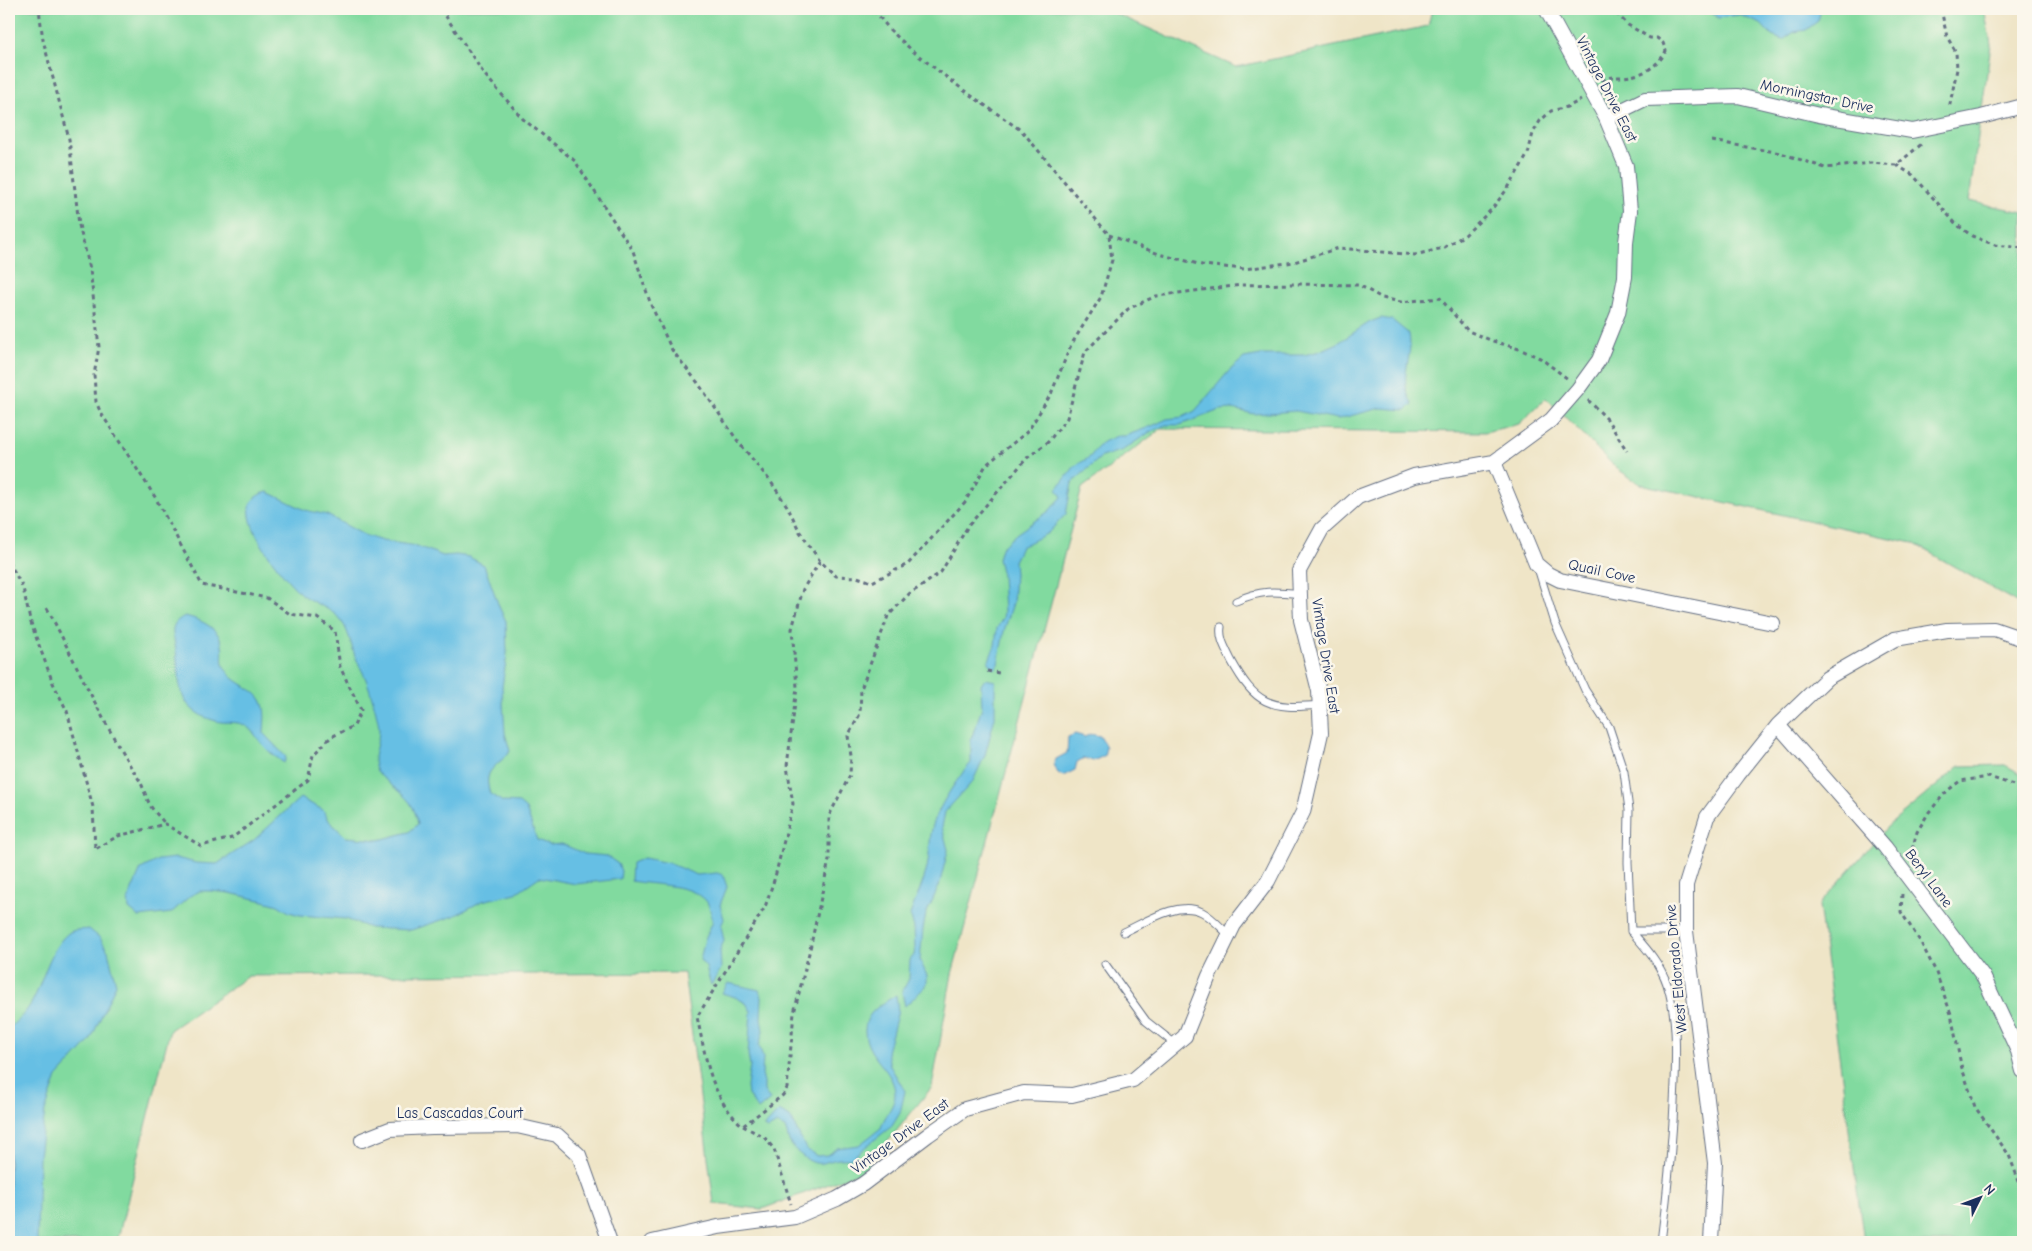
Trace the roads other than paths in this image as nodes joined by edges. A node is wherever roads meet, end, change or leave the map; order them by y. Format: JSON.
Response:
{"nodes":[{"id":1,"x":1546,"y":9,"type":"edge"},
{"id":2,"x":2023,"y":106,"type":"edge"},
{"id":3,"x":1606,"y":118,"type":"junction"},
{"id":4,"x":1494,"y":462,"type":"junction"},
{"id":5,"x":1536,"y":564,"type":"junction"},
{"id":6,"x":1300,"y":594,"type":"junction"},
{"id":7,"x":1236,"y":601,"type":"dead end"},
{"id":8,"x":1773,"y":623,"type":"dead end"},
{"id":9,"x":1221,"y":627,"type":"dead end"},
{"id":10,"x":2023,"y":639,"type":"edge"},
{"id":11,"x":1320,"y":705,"type":"junction"},
{"id":12,"x":1778,"y":725,"type":"junction"},
{"id":13,"x":1631,"y":931,"type":"junction"},
{"id":14,"x":1686,"y":931,"type":"junction"},
{"id":15,"x":1124,"y":932,"type":"dead end"},
{"id":16,"x":1229,"y":935,"type":"junction"},
{"id":17,"x":1105,"y":964,"type":"dead end"},
{"id":18,"x":1175,"y":1044,"type":"junction"},
{"id":19,"x":2023,"y":1071,"type":"edge"},
{"id":20,"x":362,"y":1140,"type":"dead end"},
{"id":21,"x":610,"y":1242,"type":"edge"},
{"id":22,"x":652,"y":1242,"type":"edge"},
{"id":23,"x":1661,"y":1242,"type":"edge"},
{"id":24,"x":1711,"y":1242,"type":"edge"}],
"edges":[{"from":1,"to":3,"type":"street","name":"Vintage Drive East"},
{"from":2,"to":3,"type":"street","name":"Morningstar Drive"},
{"from":3,"to":4,"type":"street","name":"Vintage Drive East"},
{"from":4,"to":5,"type":"street"},
{"from":4,"to":6,"type":"street","name":"Vintage Drive East"},
{"from":5,"to":8,"type":"street","name":"Quail Cove"},
{"from":5,"to":13,"type":"lane"},
{"from":6,"to":7,"type":"lane"},
{"from":6,"to":11,"type":"street","name":"Vintage Drive East"},
{"from":9,"to":11,"type":"lane"},
{"from":10,"to":12,"type":"street","name":"West Eldorado Drive"},
{"from":11,"to":16,"type":"street","name":"Vintage Drive East"},
{"from":12,"to":14,"type":"street","name":"West Eldorado Drive"},
{"from":12,"to":19,"type":"street","name":"Beryl Lane"},
{"from":13,"to":14,"type":"lane"},
{"from":13,"to":23,"type":"lane"},
{"from":14,"to":24,"type":"street","name":"West Eldorado Drive"},
{"from":15,"to":16,"type":"lane"},
{"from":16,"to":18,"type":"street","name":"Vintage Drive East"},
{"from":17,"to":18,"type":"lane"},
{"from":18,"to":22,"type":"street","name":"Vintage Drive East"},
{"from":20,"to":21,"type":"street","name":"Las Cascadas Court"}]}
